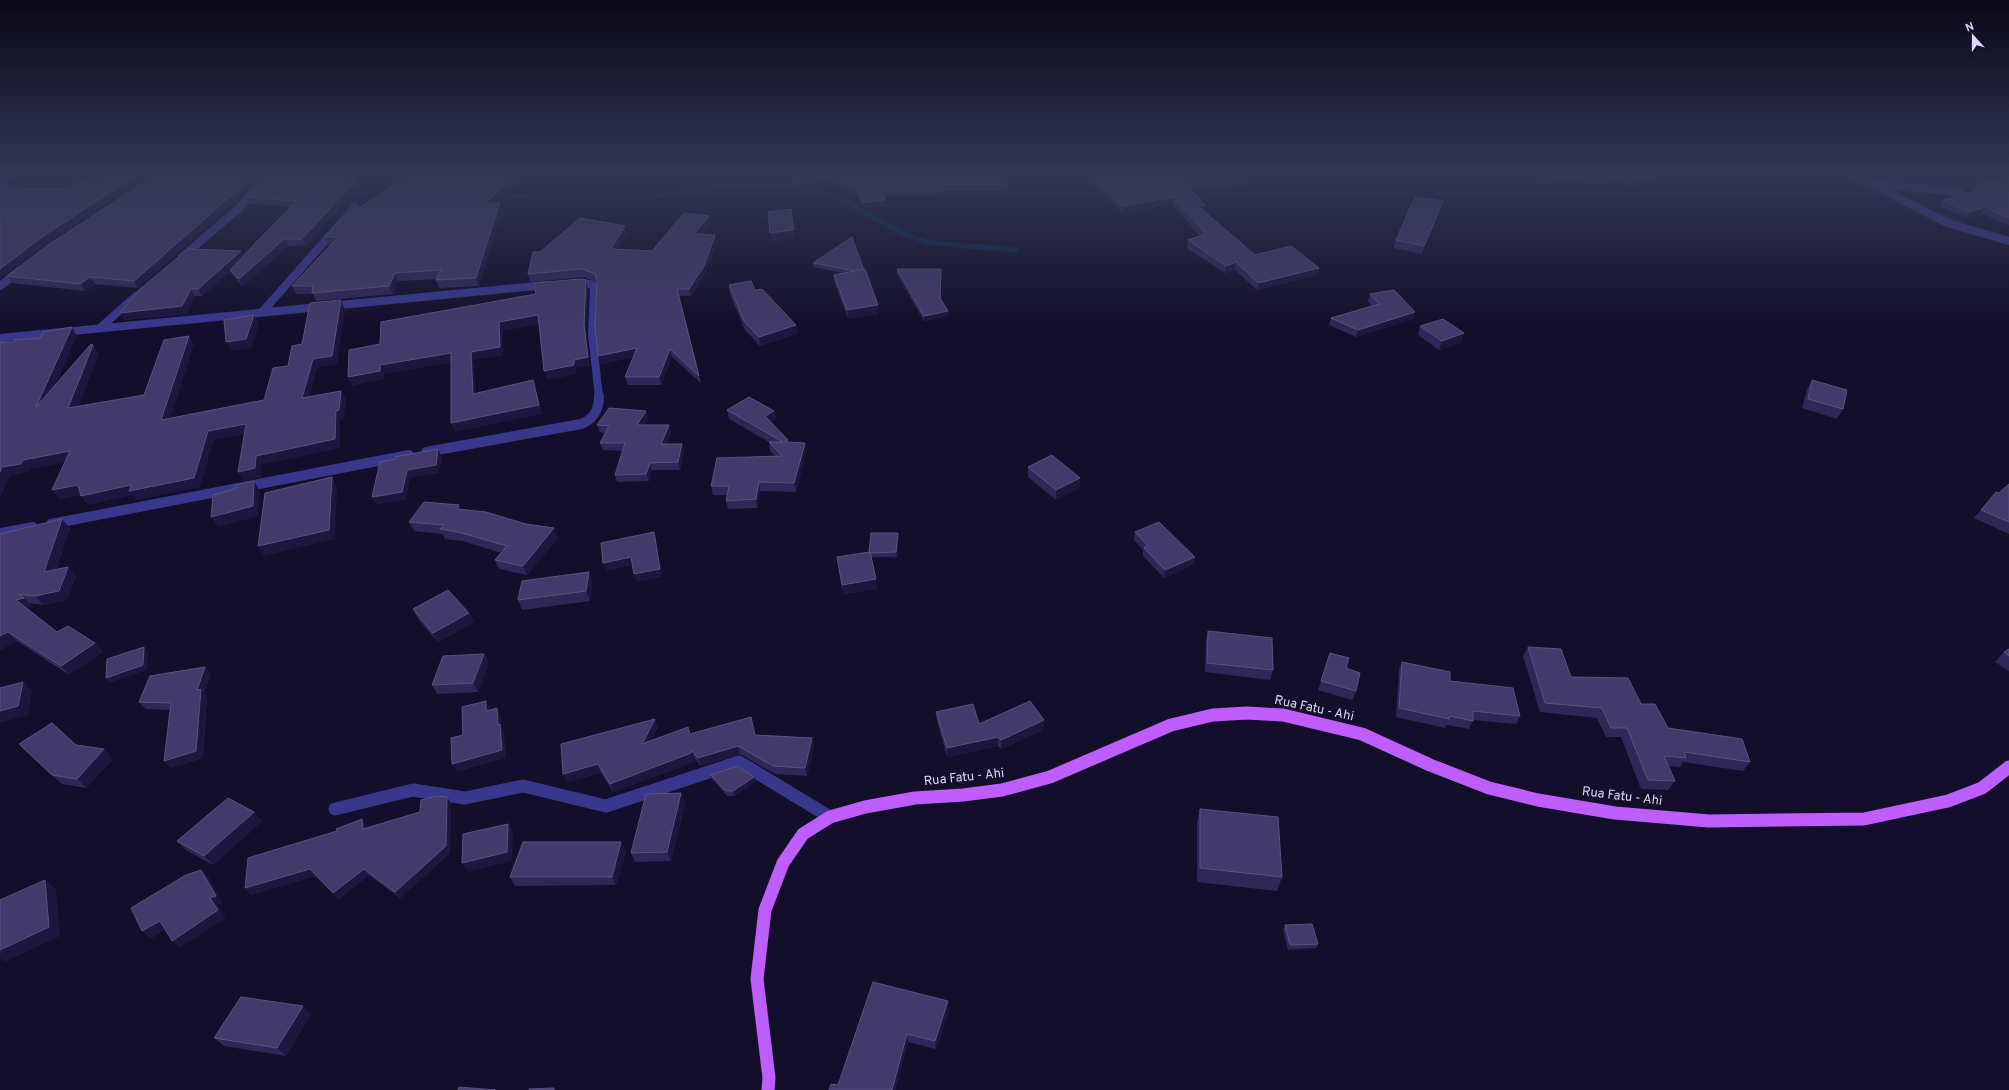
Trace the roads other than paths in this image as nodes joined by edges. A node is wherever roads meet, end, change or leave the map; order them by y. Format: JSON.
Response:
{"nodes":[{"id":1,"x":222,"y":223,"type":"edge"},
{"id":2,"x":341,"y":223,"type":"edge"},
{"id":3,"x":1947,"y":223,"type":"edge"},
{"id":4,"x":2009,"y":241,"type":"edge"},
{"id":5,"x":178,"y":260,"type":"edge"},
{"id":6,"x":25,"y":267,"type":"edge"},
{"id":7,"x":0,"y":286,"type":"edge"},
{"id":8,"x":143,"y":291,"type":"edge"},
{"id":9,"x":263,"y":311,"type":"junction"},
{"id":10,"x":101,"y":326,"type":"junction"},
{"id":11,"x":0,"y":338,"type":"edge"},
{"id":12,"x":0,"y":533,"type":"edge"},
{"id":13,"x":2009,"y":767,"type":"edge"},
{"id":14,"x":335,"y":809,"type":"dead end"},
{"id":15,"x":830,"y":817,"type":"junction"},
{"id":16,"x":768,"y":1090,"type":"edge"}],
"edges":[{"from":1,"to":5,"type":"street"},
{"from":2,"to":9,"type":"street"},
{"from":3,"to":4,"type":"street"},
{"from":6,"to":7,"type":"street"},
{"from":8,"to":10,"type":"street"},
{"from":9,"to":10,"type":"street"},
{"from":9,"to":12,"type":"street"},
{"from":10,"to":11,"type":"street"},
{"from":13,"to":15,"type":"main road","name":"Rua Fatu - Ahi"},
{"from":14,"to":15,"type":"street"},
{"from":15,"to":16,"type":"main road","name":"Rua Fatu - Ahi"}]}
